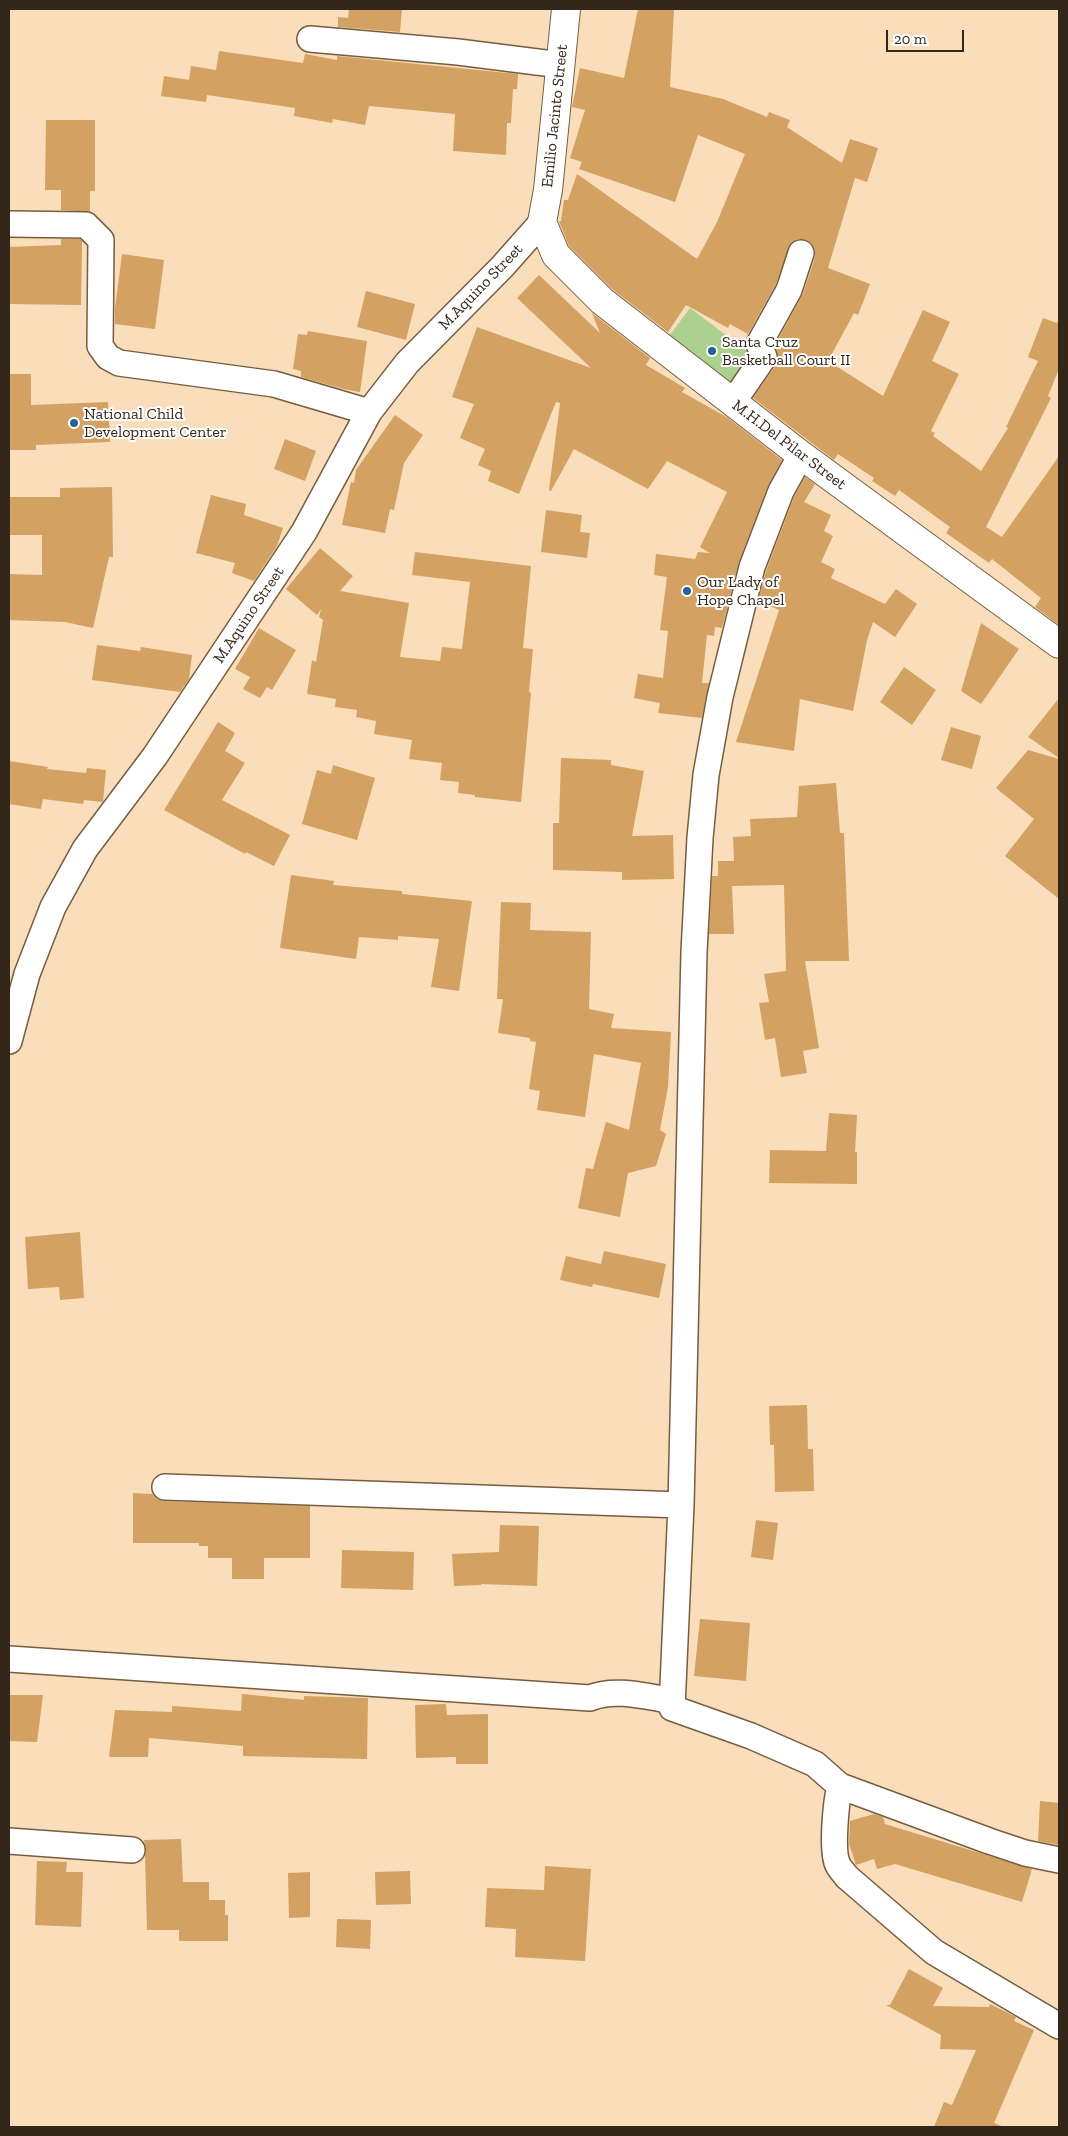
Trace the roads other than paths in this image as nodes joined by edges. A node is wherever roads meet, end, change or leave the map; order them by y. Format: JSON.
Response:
{"nodes":[{"id":1,"x":566,"y":9,"type":"edge"},
{"id":2,"x":310,"y":39,"type":"dead end"},
{"id":3,"x":561,"y":65,"type":"junction"},
{"id":4,"x":542,"y":222,"type":"junction"},
{"id":5,"x":9,"y":224,"type":"edge"},
{"id":6,"x":801,"y":253,"type":"dead end"},
{"id":7,"x":733,"y":402,"type":"junction"},
{"id":8,"x":369,"y":412,"type":"junction"},
{"id":9,"x":801,"y":455,"type":"junction"},
{"id":10,"x":1059,"y":644,"type":"edge"},
{"id":11,"x":9,"y":1042,"type":"edge"},
{"id":12,"x":165,"y":1487,"type":"dead end"},
{"id":13,"x":681,"y":1505,"type":"junction"},
{"id":14,"x":9,"y":1659,"type":"edge"},
{"id":15,"x":672,"y":1708,"type":"junction"},
{"id":16,"x":840,"y":1786,"type":"junction"},
{"id":17,"x":9,"y":1841,"type":"edge"},
{"id":18,"x":132,"y":1850,"type":"dead end"},
{"id":19,"x":1059,"y":1860,"type":"edge"},
{"id":20,"x":1059,"y":2026,"type":"edge"}],
"edges":[{"from":1,"to":3,"type":"street","name":"Emilio Jacinto Street"},
{"from":2,"to":3,"type":"street"},
{"from":3,"to":4,"type":"street","name":"Emilio Jacinto Street"},
{"from":4,"to":7,"type":"street","name":"M.H.Del Pilar Street"},
{"from":4,"to":8,"type":"street","name":"M.Aquino Street"},
{"from":5,"to":8,"type":"street"},
{"from":6,"to":7,"type":"street"},
{"from":7,"to":9,"type":"street","name":"M.H.Del Pilar Street"},
{"from":8,"to":11,"type":"street","name":"M.Aquino Street"},
{"from":9,"to":10,"type":"street","name":"M.H.Del Pilar Street"},
{"from":9,"to":13,"type":"street"},
{"from":12,"to":13,"type":"street"},
{"from":13,"to":15,"type":"street"},
{"from":14,"to":15,"type":"street"},
{"from":15,"to":16,"type":"street"},
{"from":16,"to":19,"type":"street"},
{"from":16,"to":20,"type":"street"},
{"from":17,"to":18,"type":"street"}]}
